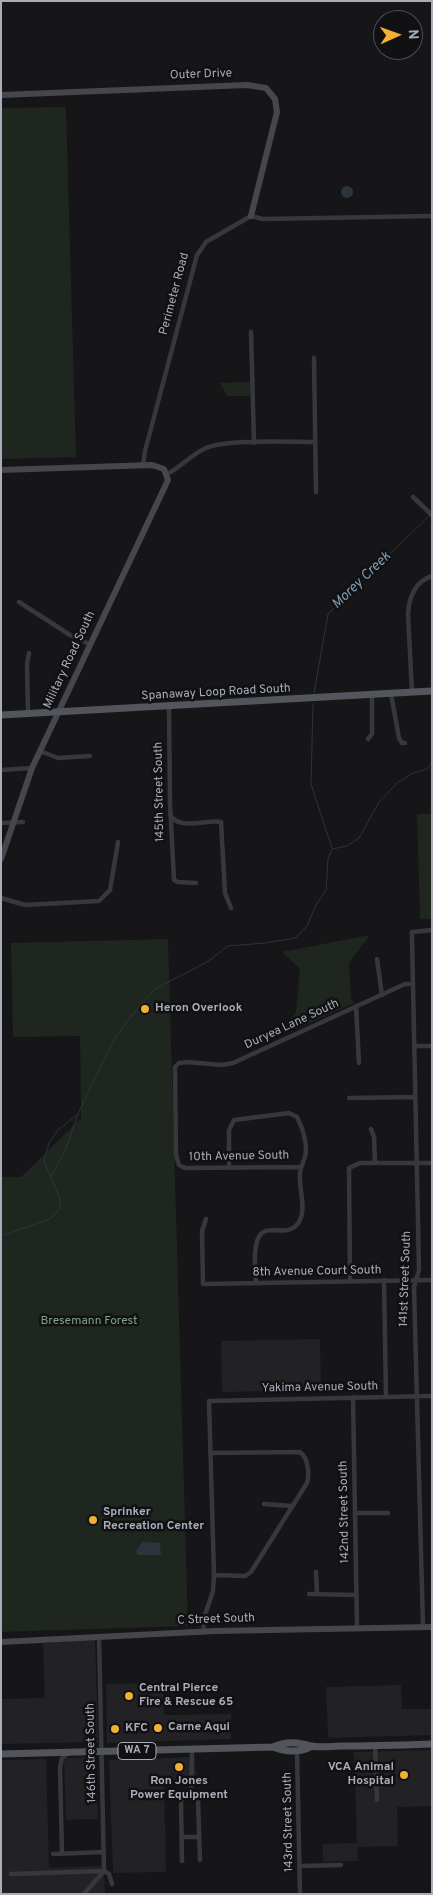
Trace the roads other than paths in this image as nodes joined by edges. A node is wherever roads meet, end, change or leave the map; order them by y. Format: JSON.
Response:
{"nodes":[{"id":1,"x":1,"y":95,"type":"edge"},
{"id":2,"x":251,"y":216,"type":"junction"},
{"id":3,"x":432,"y":216,"type":"edge"},
{"id":4,"x":251,"y":332,"type":"dead end"},
{"id":5,"x":314,"y":358,"type":"dead end"},
{"id":6,"x":315,"y":442,"type":"junction"},
{"id":7,"x":254,"y":444,"type":"junction"},
{"id":8,"x":143,"y":465,"type":"junction"},
{"id":9,"x":1,"y":470,"type":"edge"},
{"id":10,"x":167,"y":474,"type":"junction"},
{"id":11,"x":316,"y":492,"type":"dead end"},
{"id":12,"x":413,"y":497,"type":"dead end"},
{"id":13,"x":432,"y":515,"type":"edge"},
{"id":14,"x":432,"y":576,"type":"edge"},
{"id":15,"x":19,"y":602,"type":"dead end"},
{"id":16,"x":89,"y":644,"type":"junction"},
{"id":17,"x":29,"y":653,"type":"dead end"},
{"id":18,"x":432,"y":691,"type":"edge"},
{"id":19,"x":412,"y":692,"type":"junction"},
{"id":20,"x":391,"y":694,"type":"junction"},
{"id":21,"x":372,"y":695,"type":"junction"},
{"id":22,"x":169,"y":707,"type":"junction"},
{"id":23,"x":57,"y":713,"type":"junction"},
{"id":24,"x":28,"y":714,"type":"junction"},
{"id":25,"x":1,"y":716,"type":"edge"},
{"id":26,"x":368,"y":739,"type":"dead end"},
{"id":27,"x":405,"y":743,"type":"dead end"},
{"id":28,"x":40,"y":751,"type":"junction"},
{"id":29,"x":90,"y":756,"type":"dead end"},
{"id":30,"x":32,"y":768,"type":"junction"},
{"id":31,"x":1,"y":770,"type":"edge"},
{"id":32,"x":170,"y":815,"type":"junction"},
{"id":33,"x":12,"y":822,"type":"junction"},
{"id":34,"x":23,"y":822,"type":"dead end"},
{"id":35,"x":1,"y":823,"type":"edge"},
{"id":36,"x":118,"y":842,"type":"dead end"},
{"id":37,"x":1,"y":859,"type":"edge"},
{"id":38,"x":196,"y":883,"type":"dead end"},
{"id":39,"x":1,"y":898,"type":"edge"},
{"id":40,"x":231,"y":908,"type":"dead end"},
{"id":41,"x":432,"y":930,"type":"edge"},
{"id":42,"x":377,"y":959,"type":"dead end"},
{"id":43,"x":412,"y":984,"type":"junction"},
{"id":44,"x":382,"y":995,"type":"junction"},
{"id":45,"x":356,"y":1006,"type":"junction"},
{"id":46,"x":415,"y":1046,"type":"junction"},
{"id":47,"x":432,"y":1046,"type":"edge"},
{"id":48,"x":359,"y":1063,"type":"dead end"},
{"id":49,"x":415,"y":1097,"type":"junction"},
{"id":50,"x":349,"y":1098,"type":"dead end"},
{"id":51,"x":371,"y":1129,"type":"dead end"},
{"id":52,"x":375,"y":1163,"type":"junction"},
{"id":53,"x":432,"y":1163,"type":"edge"},
{"id":54,"x":416,"y":1164,"type":"junction"},
{"id":55,"x":179,"y":1165,"type":"joint"},
{"id":56,"x":229,"y":1166,"type":"junction"},
{"id":57,"x":301,"y":1167,"type":"junction"},
{"id":58,"x":206,"y":1219,"type":"dead end"},
{"id":59,"x":384,"y":1280,"type":"junction"},
{"id":60,"x":417,"y":1280,"type":"junction"},
{"id":61,"x":432,"y":1280,"type":"edge"},
{"id":62,"x":350,"y":1281,"type":"junction"},
{"id":63,"x":256,"y":1283,"type":"junction"},
{"id":64,"x":386,"y":1396,"type":"junction"},
{"id":65,"x":417,"y":1396,"type":"junction"},
{"id":66,"x":432,"y":1396,"type":"edge"},
{"id":67,"x":353,"y":1397,"type":"junction"},
{"id":68,"x":210,"y":1453,"type":"junction"},
{"id":69,"x":264,"y":1504,"type":"dead end"},
{"id":70,"x":292,"y":1506,"type":"junction"},
{"id":71,"x":356,"y":1513,"type":"junction"},
{"id":72,"x":388,"y":1513,"type":"dead end"},
{"id":73,"x":316,"y":1572,"type":"dead end"},
{"id":74,"x":214,"y":1575,"type":"junction"},
{"id":75,"x":309,"y":1594,"type":"dead end"},
{"id":76,"x":317,"y":1594,"type":"junction"},
{"id":77,"x":357,"y":1596,"type":"junction"},
{"id":78,"x":423,"y":1627,"type":"junction"},
{"id":79,"x":432,"y":1627,"type":"edge"},
{"id":80,"x":357,"y":1628,"type":"junction"},
{"id":81,"x":204,"y":1632,"type":"junction"},
{"id":82,"x":99,"y":1636,"type":"junction"},
{"id":83,"x":1,"y":1642,"type":"edge"},
{"id":84,"x":432,"y":1744,"type":"edge"},
{"id":85,"x":312,"y":1746,"type":"junction"},
{"id":86,"x":375,"y":1746,"type":"junction"},
{"id":87,"x":274,"y":1747,"type":"junction"},
{"id":88,"x":192,"y":1749,"type":"junction"},
{"id":89,"x":297,"y":1750,"type":"junction"},
{"id":90,"x":102,"y":1751,"type":"junction"},
{"id":91,"x":52,"y":1752,"type":"junction"},
{"id":92,"x":69,"y":1752,"type":"junction"},
{"id":93,"x":1,"y":1754,"type":"edge"},
{"id":94,"x":60,"y":1767,"type":"junction"},
{"id":95,"x":191,"y":1796,"type":"junction"},
{"id":96,"x":376,"y":1800,"type":"dead end"},
{"id":97,"x":199,"y":1836,"type":"junction"},
{"id":98,"x":182,"y":1837,"type":"junction"},
{"id":99,"x":104,"y":1852,"type":"junction"},
{"id":100,"x":53,"y":1854,"type":"dead end"},
{"id":101,"x":62,"y":1854,"type":"junction"},
{"id":102,"x":200,"y":1860,"type":"dead end"},
{"id":103,"x":182,"y":1862,"type":"dead end"},
{"id":104,"x":341,"y":1865,"type":"dead end"},
{"id":105,"x":300,"y":1866,"type":"junction"},
{"id":106,"x":104,"y":1871,"type":"junction"},
{"id":107,"x":11,"y":1874,"type":"dead end"},
{"id":108,"x":112,"y":1884,"type":"dead end"},
{"id":109,"x":84,"y":1894,"type":"edge"},
{"id":110,"x":300,"y":1894,"type":"edge"}],
"edges":[{"from":1,"to":2,"type":"street","name":"Outer Drive"},
{"from":2,"to":3,"type":"street"},
{"from":2,"to":8,"type":"street","name":"Perimeter Road"},
{"from":4,"to":7,"type":"street"},
{"from":5,"to":6,"type":"street"},
{"from":6,"to":7,"type":"street"},
{"from":6,"to":11,"type":"street"},
{"from":7,"to":10,"type":"street"},
{"from":8,"to":9,"type":"street"},
{"from":8,"to":10,"type":"street"},
{"from":10,"to":16,"type":"street","name":"Military Road South"},
{"from":12,"to":13,"type":"street"},
{"from":14,"to":19,"type":"street"},
{"from":15,"to":16,"type":"street"},
{"from":16,"to":23,"type":"street","name":"Military Road South"},
{"from":17,"to":24,"type":"street"},
{"from":18,"to":19,"type":"main road","name":"Spanaway Loop Road South"},
{"from":19,"to":20,"type":"main road","name":"Spanaway Loop Road South"},
{"from":20,"to":21,"type":"main road","name":"Spanaway Loop Road South"},
{"from":20,"to":27,"type":"street"},
{"from":21,"to":22,"type":"main road","name":"Spanaway Loop Road South"},
{"from":21,"to":26,"type":"street"},
{"from":22,"to":23,"type":"main road","name":"Spanaway Loop Road South"},
{"from":22,"to":32,"type":"street","name":"145th Street South"},
{"from":23,"to":24,"type":"main road","name":"Spanaway Loop Road South"},
{"from":23,"to":28,"type":"street","name":"Military Road South"},
{"from":24,"to":25,"type":"main road","name":"Spanaway Loop Road South"},
{"from":28,"to":29,"type":"street"},
{"from":28,"to":30,"type":"street","name":"Military Road South"},
{"from":30,"to":31,"type":"street"},
{"from":30,"to":33,"type":"street","name":"Military Road South"},
{"from":32,"to":38,"type":"street","name":"145th Street South"},
{"from":32,"to":40,"type":"street"},
{"from":33,"to":34,"type":"street"},
{"from":33,"to":35,"type":"street"},
{"from":33,"to":37,"type":"street","name":"Military Road South"},
{"from":36,"to":39,"type":"street"},
{"from":41,"to":43,"type":"street","name":"141st Street South"},
{"from":42,"to":44,"type":"street"},
{"from":43,"to":44,"type":"street","name":"Duryea Lane South"},
{"from":43,"to":46,"type":"street","name":"141st Street South"},
{"from":44,"to":45,"type":"street","name":"Duryea Lane South"},
{"from":45,"to":48,"type":"street"},
{"from":45,"to":55,"type":"street","name":"Duryea Lane South"},
{"from":46,"to":47,"type":"street"},
{"from":46,"to":49,"type":"street","name":"141st Street South"},
{"from":49,"to":50,"type":"street"},
{"from":49,"to":54,"type":"street","name":"141st Street South"},
{"from":51,"to":52,"type":"street"},
{"from":52,"to":54,"type":"street"},
{"from":52,"to":62,"type":"street"},
{"from":53,"to":54,"type":"street"},
{"from":54,"to":60,"type":"street","name":"141st Street South"},
{"from":55,"to":56,"type":"street","name":"10th Avenue South"},
{"from":56,"to":57,"type":"street","name":"10th Avenue South"},
{"from":56,"to":57,"type":"street"},
{"from":57,"to":63,"type":"street"},
{"from":58,"to":63,"type":"street","name":"8th Avenue Court South"},
{"from":59,"to":60,"type":"street","name":"8th Avenue Court South"},
{"from":59,"to":62,"type":"street","name":"8th Avenue Court South"},
{"from":59,"to":64,"type":"street"},
{"from":60,"to":61,"type":"street","name":"8th Avenue Court South"},
{"from":60,"to":65,"type":"street","name":"141st Street South"},
{"from":62,"to":63,"type":"street","name":"8th Avenue Court South"},
{"from":64,"to":65,"type":"street","name":"Yakima Avenue South"},
{"from":64,"to":67,"type":"street","name":"Yakima Avenue South"},
{"from":65,"to":66,"type":"street","name":"Yakima Avenue South"},
{"from":65,"to":78,"type":"street","name":"141st Street South"},
{"from":67,"to":68,"type":"street","name":"Yakima Avenue South"},
{"from":67,"to":71,"type":"street","name":"142nd Street South"},
{"from":68,"to":70,"type":"street"},
{"from":68,"to":74,"type":"street"},
{"from":69,"to":70,"type":"street"},
{"from":70,"to":74,"type":"street"},
{"from":71,"to":72,"type":"street"},
{"from":71,"to":77,"type":"street","name":"142nd Street South"},
{"from":73,"to":76,"type":"street"},
{"from":74,"to":81,"type":"street"},
{"from":75,"to":76,"type":"street"},
{"from":76,"to":77,"type":"street"},
{"from":77,"to":80,"type":"street","name":"142nd Street South"},
{"from":78,"to":79,"type":"street","name":"C Street South"},
{"from":78,"to":80,"type":"street","name":"C Street South"},
{"from":80,"to":81,"type":"street","name":"C Street South"},
{"from":81,"to":82,"type":"street","name":"C Street South"},
{"from":82,"to":83,"type":"street","name":"C Street South"},
{"from":82,"to":90,"type":"street","name":"146th Street South"},
{"from":84,"to":86,"type":"main road","number":"WA 7"},
{"from":85,"to":86,"type":"main road","number":"WA 7"},
{"from":85,"to":87,"type":"main road","number":"WA 7"},
{"from":85,"to":89,"type":"main road","number":"WA 7"},
{"from":86,"to":96,"type":"street"},
{"from":87,"to":88,"type":"main road","number":"WA 7"},
{"from":87,"to":89,"type":"main road","number":"WA 7"},
{"from":88,"to":90,"type":"main road","number":"WA 7"},
{"from":88,"to":95,"type":"street"},
{"from":89,"to":105,"type":"street","name":"143rd Street South"},
{"from":90,"to":92,"type":"main road","number":"WA 7"},
{"from":90,"to":99,"type":"street","name":"146th Street South"},
{"from":91,"to":92,"type":"main road","number":"WA 7"},
{"from":91,"to":93,"type":"main road","number":"WA 7"},
{"from":91,"to":94,"type":"street"},
{"from":92,"to":94,"type":"street"},
{"from":94,"to":101,"type":"street"},
{"from":95,"to":97,"type":"street"},
{"from":95,"to":98,"type":"street"},
{"from":97,"to":98,"type":"street"},
{"from":97,"to":102,"type":"street"},
{"from":98,"to":103,"type":"street"},
{"from":99,"to":101,"type":"street"},
{"from":99,"to":106,"type":"street","name":"146th Street South"},
{"from":100,"to":101,"type":"street"},
{"from":104,"to":105,"type":"street"},
{"from":105,"to":110,"type":"street","name":"143rd Street South"},
{"from":106,"to":107,"type":"street"},
{"from":106,"to":108,"type":"street"},
{"from":106,"to":109,"type":"street"}]}
